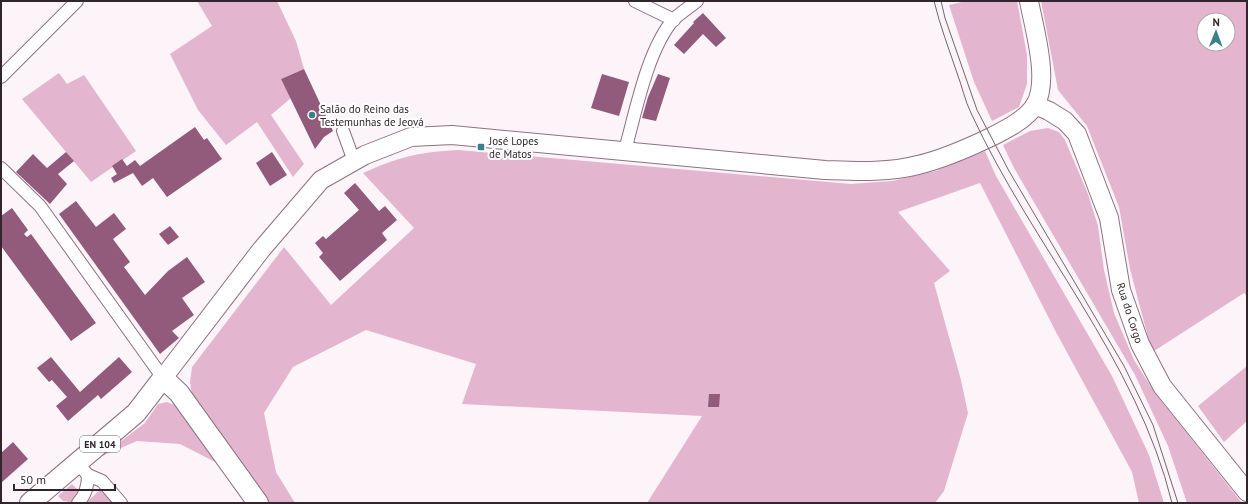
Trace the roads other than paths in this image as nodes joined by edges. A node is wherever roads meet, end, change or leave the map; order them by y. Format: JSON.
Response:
{"nodes":[{"id":1,"x":76,"y":1,"type":"edge"},
{"id":2,"x":635,"y":1,"type":"edge"},
{"id":3,"x":698,"y":1,"type":"edge"},
{"id":4,"x":1029,"y":1,"type":"edge"},
{"id":5,"x":674,"y":20,"type":"junction"},
{"id":6,"x":1,"y":77,"type":"edge"},
{"id":7,"x":1035,"y":105,"type":"junction"},
{"id":8,"x":343,"y":132,"type":"dead end"},
{"id":9,"x":625,"y":150,"type":"junction"},
{"id":10,"x":354,"y":161,"type":"junction"},
{"id":11,"x":1,"y":168,"type":"edge"},
{"id":12,"x":163,"y":378,"type":"junction"},
{"id":13,"x":82,"y":469,"type":"junction"},
{"id":14,"x":1247,"y":492,"type":"edge"},
{"id":15,"x":30,"y":503,"type":"edge"},
{"id":16,"x":78,"y":503,"type":"edge"},
{"id":17,"x":121,"y":503,"type":"edge"},
{"id":18,"x":258,"y":503,"type":"edge"}],
"edges":[{"from":1,"to":6,"type":"street"},
{"from":2,"to":5,"type":"street"},
{"from":3,"to":5,"type":"street"},
{"from":4,"to":7,"type":"street"},
{"from":5,"to":9,"type":"street"},
{"from":7,"to":9,"type":"street"},
{"from":7,"to":14,"type":"street","name":"Rua do Corgo"},
{"from":8,"to":10,"type":"street"},
{"from":9,"to":10,"type":"street"},
{"from":10,"to":12,"type":"street"},
{"from":11,"to":12,"type":"street"},
{"from":12,"to":13,"type":"main road","number":"EN 104"},
{"from":12,"to":18,"type":"main road"},
{"from":13,"to":15,"type":"main road","number":"EN 104"},
{"from":13,"to":16,"type":"street"},
{"from":13,"to":17,"type":"street"}]}
